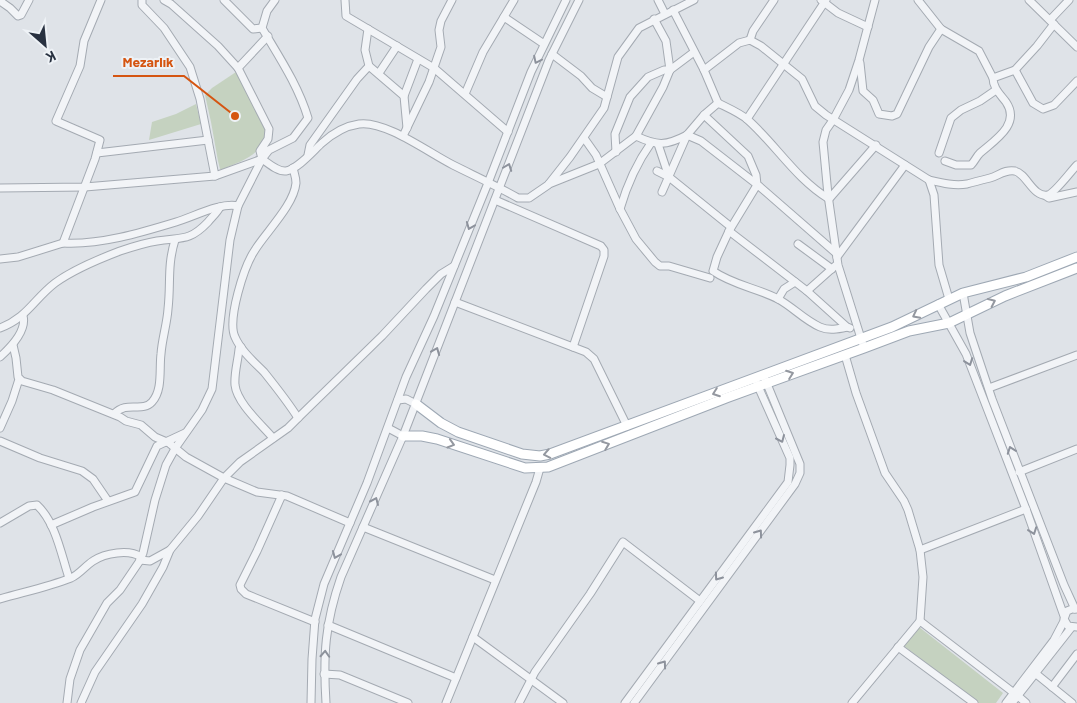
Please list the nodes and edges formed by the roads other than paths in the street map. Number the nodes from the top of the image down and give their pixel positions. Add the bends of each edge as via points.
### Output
1 (29, 0) edge
2 (101, 0) edge
3 (142, 0) edge
4 (164, 0) edge
5 (224, 0) edge
6 (275, 0) edge
7 (346, 0) edge
8 (452, 0) edge
9 (514, 0) edge
10 (566, 0) edge
11 (579, 0) edge
12 (658, 0) edge
13 (694, 0) edge
14 (774, 0) edge
15 (875, 0) edge
16 (918, 0) edge
17 (1029, 0) edge
18 (1069, 0) edge
19 (824, 1) edge
20 (5, 2) edge
21 (673, 10) junction
22 (665, 14) junction
23 (504, 16) junction
24 (654, 19) junction
25 (1052, 22) junction
26 (868, 27) junction
27 (262, 28) junction
28 (368, 29) junction
29 (941, 29) junction
30 (268, 36) junction
31 (750, 40) junction
32 (544, 44) junction
33 (397, 46) junction
34 (1077, 47) edge
35 (694, 52) junction
36 (552, 54) junction
37 (418, 59) junction
38 (859, 60) junction
39 (783, 64) junction
40 (369, 66) junction
41 (238, 68) junction
42 (434, 68) junction
43 (670, 70) junction
44 (704, 70) junction
45 (1015, 70) junction
46 (379, 73) junction
47 (993, 78) junction
48 (1077, 81) edge
49 (996, 90) junction
50 (465, 94) junction
51 (404, 96) junction
52 (607, 97) junction
53 (718, 102) junction
54 (704, 115) junction
55 (747, 119) junction
56 (833, 120) junction
57 (407, 128) junction
58 (508, 132) junction
59 (687, 135) junction
60 (403, 136) junction
61 (636, 136) junction
62 (584, 138) junction
63 (208, 140) junction
64 (654, 143) junction
65 (876, 146) junction
66 (616, 152) junction
67 (97, 153) junction
68 (939, 153) dead end
69 (308, 156) junction
70 (262, 159) junction
71 (946, 161) dead end
72 (599, 164) junction
73 (905, 165) junction
74 (1077, 165) edge
75 (293, 168) junction
76 (657, 171) dead end
77 (215, 176) junction
78 (669, 177) junction
79 (929, 180) junction
80 (488, 183) junction
81 (549, 184) junction
82 (758, 185) junction
83 (85, 187) junction
84 (0, 188) edge
85 (500, 188) junction
86 (662, 192) dead end
87 (1077, 192) edge
88 (1046, 196) junction
89 (828, 199) junction
90 (495, 200) junction
91 (238, 206) junction
92 (220, 207) junction
93 (620, 209) junction
94 (730, 229) junction
95 (175, 240) junction
96 (63, 243) junction
97 (798, 244) dead end
98 (1077, 257) edge
99 (837, 258) junction
100 (0, 259) edge
101 (454, 265) junction
102 (1077, 268) edge
103 (832, 269) junction
104 (710, 278) dead end
105 (795, 282) junction
106 (807, 291) junction
107 (963, 293) junction
108 (778, 299) junction
109 (949, 299) junction
110 (455, 302) junction
111 (938, 304) junction
112 (967, 315) junction
113 (23, 316) junction
114 (948, 323) junction
115 (847, 327) junction
116 (0, 328) edge
117 (859, 334) junction
118 (13, 345) junction
119 (241, 347) junction
120 (573, 347) junction
121 (864, 348) junction
122 (844, 355) junction
123 (1077, 355) edge
124 (0, 357) edge
125 (19, 379) junction
126 (760, 381) junction
127 (989, 388) junction
128 (398, 400) junction
129 (416, 404) junction
130 (114, 414) junction
131 (298, 418) junction
132 (627, 426) junction
133 (0, 428) edge
134 (388, 428) junction
135 (187, 432) junction
136 (404, 436) junction
137 (273, 438) junction
138 (0, 441) edge
139 (166, 442) junction
140 (176, 447) junction
141 (1077, 449) edge
142 (540, 468) junction
143 (1019, 472) junction
144 (224, 478) junction
145 (282, 495) junction
146 (108, 501) junction
147 (1026, 509) junction
148 (0, 523) edge
149 (350, 523) junction
150 (51, 525) junction
151 (363, 528) junction
152 (170, 550) junction
153 (920, 550) junction
154 (141, 558) junction
155 (69, 578) junction
156 (495, 580) junction
157 (0, 599) edge
158 (700, 601) junction
159 (1076, 609) edge
160 (1064, 619) junction
161 (920, 621) junction
162 (315, 622) junction
163 (328, 625) junction
164 (1075, 628) edge
165 (473, 637) junction
166 (898, 647) junction
167 (1077, 654) edge
168 (1035, 673) junction
169 (324, 674) junction
170 (456, 678) junction
171 (530, 680) junction
172 (1052, 687) junction
173 (1016, 694) junction
174 (67, 703) edge
175 (81, 703) edge
176 (311, 703) edge
177 (326, 703) edge
178 (408, 703) edge
179 (446, 703) edge
180 (519, 703) edge
181 (563, 703) edge
182 (625, 703) edge
183 (634, 703) edge
184 (852, 703) edge
185 (974, 703) edge
186 (1006, 703) edge
187 (1012, 703) edge
188 (1026, 703) edge
189 (1072, 703) edge

1 - 20 street via 20,16
2 - 67 street via 84,40 80,66 56,121 100,140
3 - 63 street via 142,5 164,28 190,67
4 - 41 street via 218,46
5 - 27 street via 253,29
6 - 27 street via 267,10
7 - 28 street via 346,16
8 - 42 street via 439,30 441,47
9 - 23 street
10 - 32 street
11 - 36 street
12 - 22 street
13 - 21 street
14 - 31 street
15 - 26 street
16 - 29 street
17 - 25 street
18 - 25 street
19 - 26 street via 838,13
19 - 39 street
21 - 22 street
21 - 35 street
22 - 24 street
23 - 32 street
23 - 50 street via 483,52
24 - 43 street via 666,42
24 - 52 street via 639,28 618,57
25 - 34 street
25 - 45 street via 1037,46
26 - 38 street
27 - 30 street
28 - 33 street
28 - 40 street via 365,50
29 - 38 street via 897,114 892,116 879,114 873,100 863,90
29 - 47 street via 979,51
30 - 41 street
30 - 70 street via 289,72 308,118 293,138 268,150
31 - 39 street
31 - 44 street via 739,43
32 -> 58 street
33 - 37 street
33 - 46 street
35 - 43 street
35 - 44 street
36 - 52 street
85 -> 36 street
37 - 42 street
37 - 51 street
38 - 56 street via 849,90
39 - 55 street
39 - 56 street via 802,79 815,106
40 - 46 street
40 - 69 street via 310,145
41 - 70 street via 269,129 268,139 260,150
42 - 50 street
42 - 57 street
43 - 61 street
43 - 66 street via 648,78 630,96 615,134
44 - 53 street
45 - 47 street
45 - 48 street via 1033,103 1042,108 1054,105
46 - 51 street
47 - 49 street
49 - 68 street via 951,118
49 - 71 street via 1010,109 1007,128 1002,136 979,154 971,165
50 - 58 street
51 - 57 street
52 - 62 street via 604,108
53 - 54 street
53 - 55 street
54 - 59 street
54 - 82 street via 731,144 748,156
55 - 89 street via 799,174
56 - 65 street
56 - 89 street via 823,142
57 - 60 street
58 - 80 street
59 - 64 street via 677,141
59 - 78 street
59 - 82 street via 701,141
60 - 69 street via 373,124 359,124 336,133
60 - 80 street
61 - 64 street
61 - 66 street
62 - 72 street
62 - 81 street
63 - 67 street
63 - 77 street
64 - 78 street
64 - 93 street via 639,160 627,184
65 - 73 street
65 - 89 street
66 - 72 street
67 - 83 street
69 - 75 street
70 - 75 street via 282,171
70 - 77 street
70 - 91 street
72 - 81 street
72 - 93 street
73 - 79 street
73 - 99 street
74 - 88 street via 1053,193
75 - 119 street via 296,184 287,205 251,257 236,301 232,327
76 - 78 street
77 - 83 street
78 - 86 street
78 - 94 street
79 - 88 street via 969,183 1014,171
79 - 109 street via 935,201 939,265
80 - 85 street
80 -> 101 street
81 - 85 street via 529,198 518,198
82 - 94 street
82 - 99 street
83 - 84 street
83 - 96 street
85 - 90 street
87 - 88 street via 1054,198
89 - 99 street
90 - 110 street
90 - 120 street via 603,248 604,256
91 - 92 street
91 - 135 street via 223,286 214,380 208,398
92 - 95 street via 198,232
92 - 96 street via 122,236
93 - 104 street via 636,239 660,266
94 - 105 street
94 - 108 street via 713,271 732,282
95 - 113 street via 130,247 73,272 50,287
95 - 130 street via 169,265 168,309 158,390 149,404 125,406
96 - 100 street
97 - 103 street
98 - 107 main road via 1026,277
99 - 103 street
99 - 117 street
101 - 128 street
101 - 131 street via 441,274
112 -> 102 main road
103 - 106 street
105 - 106 street
105 - 108 street via 784,289
106 - 115 street
107 - 109 main road
107 - 112 street
108 - 115 street via 820,327 832,330
109 - 111 main road
110 - 120 street
129 -> 110 street
111 - 114 street
111 -> 117 main road via 898,324
112 - 114 main road
112 - 127 street
113 - 116 street
113 - 118 street via 24,323
114 - 121 main road via 909,331
114 -> 147 street via 966,354
115 - 117 street
117 - 121 street
117 - 126 main road
118 - 124 street
118 - 125 street
119 - 131 street via 274,384
119 - 137 street via 235,378 237,392 240,400
120 - 132 street via 586,352 594,360
121 - 122 main road
126 -> 122 main road
122 - 153 street via 883,469 908,510
123 - 127 street
125 - 130 street
125 - 133 street
126 -> 132 main road
142 -> 126 main road via 555,465
126 -> 158 street via 790,458 788,482
183 -> 126 street via 800,473 800,464
143 -> 127 street
128 - 129 street via 406,399
128 - 134 street
132 -> 129 main road via 550,454 531,456 458,432
129 - 136 street
130 - 139 street via 141,425
131 - 137 street
134 - 136 street
134 - 149 street
135 - 139 street
135 - 140 street
136 -> 142 main road via 437,439 516,465
151 -> 136 street
137 - 144 street
138 - 146 street via 82,471
139 - 140 street
139 - 146 street via 156,448 135,492
140 - 144 street
140 - 154 street via 162,475
141 - 143 street
142 - 156 street
143 - 159 street
144 - 145 street via 257,492
144 - 152 street
145 - 149 street
145 - 162 street via 240,585 241,589 246,594
146 - 150 street
147 - 153 street
147 -> 160 street
148 - 150 street via 33,504 42,510
149 -> 162 street via 324,584
150 - 155 street
151 - 156 street
151 - 163 street via 341,577
152 - 154 street via 150,561
152 - 175 street via 142,604 96,672
153 - 161 street via 924,577
154 - 155 street via 133,553 100,557
154 - 174 street via 107,603 80,650 70,679
155 - 157 street via 22,595
156 - 165 street
158 - 171 street via 623,542
158 - 182 street
159 - 160 street via 1069,610
160 - 164 street via 1066,625
160 - 173 street via 1054,640
161 - 166 street
161 - 173 street
162 - 176 street
169 -> 163 street
163 - 170 street
164 - 168 street
165 - 170 street
165 - 171 street
166 - 184 street
166 - 185 street
167 - 172 street
168 - 172 street
168 - 173 street
169 - 177 street
169 - 178 street via 340,675
170 - 179 street
171 - 180 street
171 - 181 street
172 - 189 street
173 - 186 street
173 - 187 street
173 - 188 street

